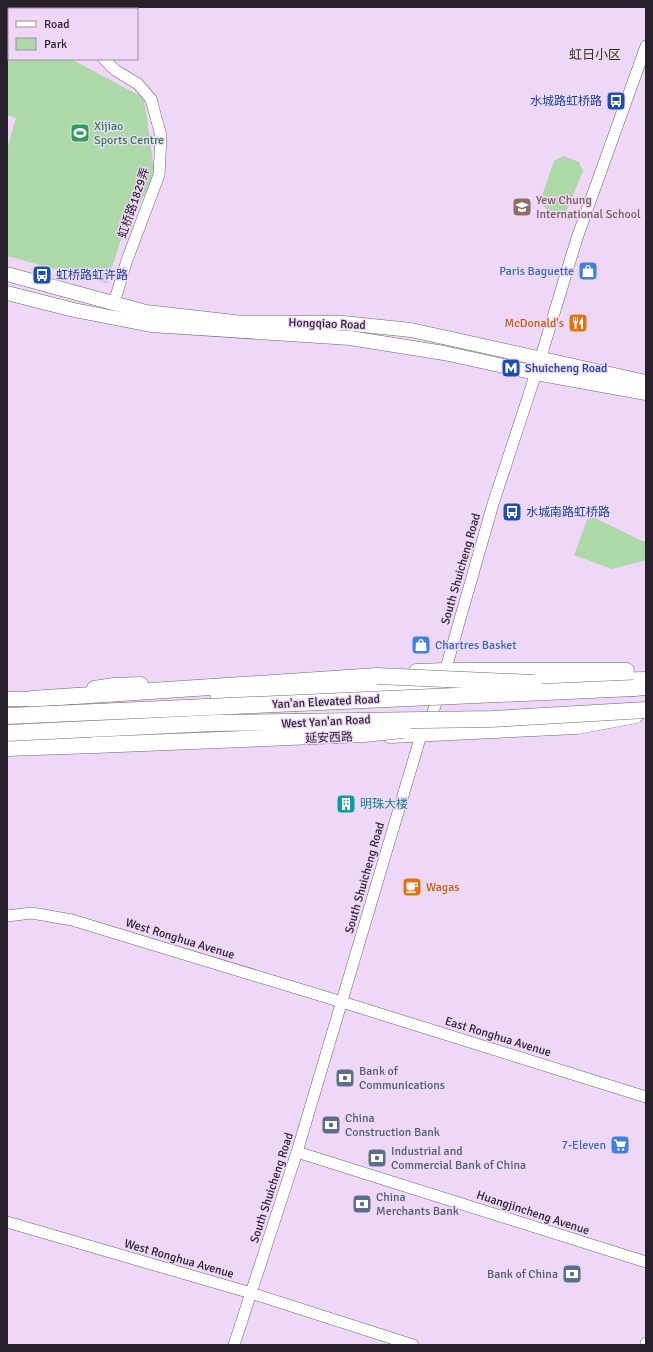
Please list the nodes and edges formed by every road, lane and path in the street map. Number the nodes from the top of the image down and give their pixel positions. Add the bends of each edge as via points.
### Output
1 (646, 46) edge
2 (105, 60) edge
3 (7, 274) edge
4 (7, 293) edge
5 (114, 303) junction
6 (540, 359) junction
7 (536, 373) junction
8 (646, 382) edge
9 (646, 392) edge
10 (446, 670) junction
11 (646, 670) edge
12 (441, 685) junction
13 (642, 685) edge
14 (7, 699) edge
15 (31, 699) junction
16 (646, 710) edge
17 (646, 715) edge
18 (7, 716) edge
19 (431, 718) junction
20 (491, 719) junction
21 (7, 733) edge
22 (421, 735) junction
23 (7, 739) edge
24 (7, 748) edge
25 (7, 755) edge
26 (7, 916) edge
27 (342, 1002) junction
28 (646, 1097) edge
29 (297, 1152) junction
30 (7, 1222) edge
31 (646, 1262) edge
32 (251, 1294) junction
33 (234, 1345) edge
34 (413, 1345) edge

1 - 6 street via 577,238
2 - 5 street, 虹桥路1829弄 via 115,70 138,84 152,99 161,136 159,175
3 - 5 main road, Hongqiao Road
4 - 7 main road, Hongqiao Road via 74,310 151,325 350,338 444,353
5 - 6 main road, Hongqiao Road via 146,312 244,323 344,323 411,330
6 - 7 street
6 - 8 main road, Hongqiao Road
7 - 9 main road, Hongqiao Road
7 - 10 street, South Shuicheng Road via 493,504
10 - 11 main road
10 - 12 street, South Shuicheng Road
10 - 15 main road via 114,685
12 - 13 main road
12 - 15 main road via 114,700
12 - 19 street, South Shuicheng Road
13 - 15 highway, bridge via 377,676
13 - 18 highway, Yan'an Elevated Road, bridge
14 - 15 main road
16 - 19 main road, West Yan'an Road
16 - 20 highway, Yan'an Elevated Road, bridge
17 - 22 main road, 延安西路 via 577,726
19 - 22 street, South Shuicheng Road
19 - 23 main road, West Yan'an Road
20 - 21 highway, Yan'an Elevated Road, bridge via 215,723
20 - 24 highway, bridge via 364,734
22 - 25 main road, 延安西路 via 238,740 80,753
22 - 27 street, South Shuicheng Road
26 - 27 street, West Ronghua Avenue via 32,913 72,920
27 - 28 street, East Ronghua Avenue
27 - 29 street, South Shuicheng Road
29 - 31 street, Huangjincheng Avenue
29 - 32 street, South Shuicheng Road
30 - 32 street, West Ronghua Avenue
32 - 33 street, South Shuicheng Road
32 - 34 street

